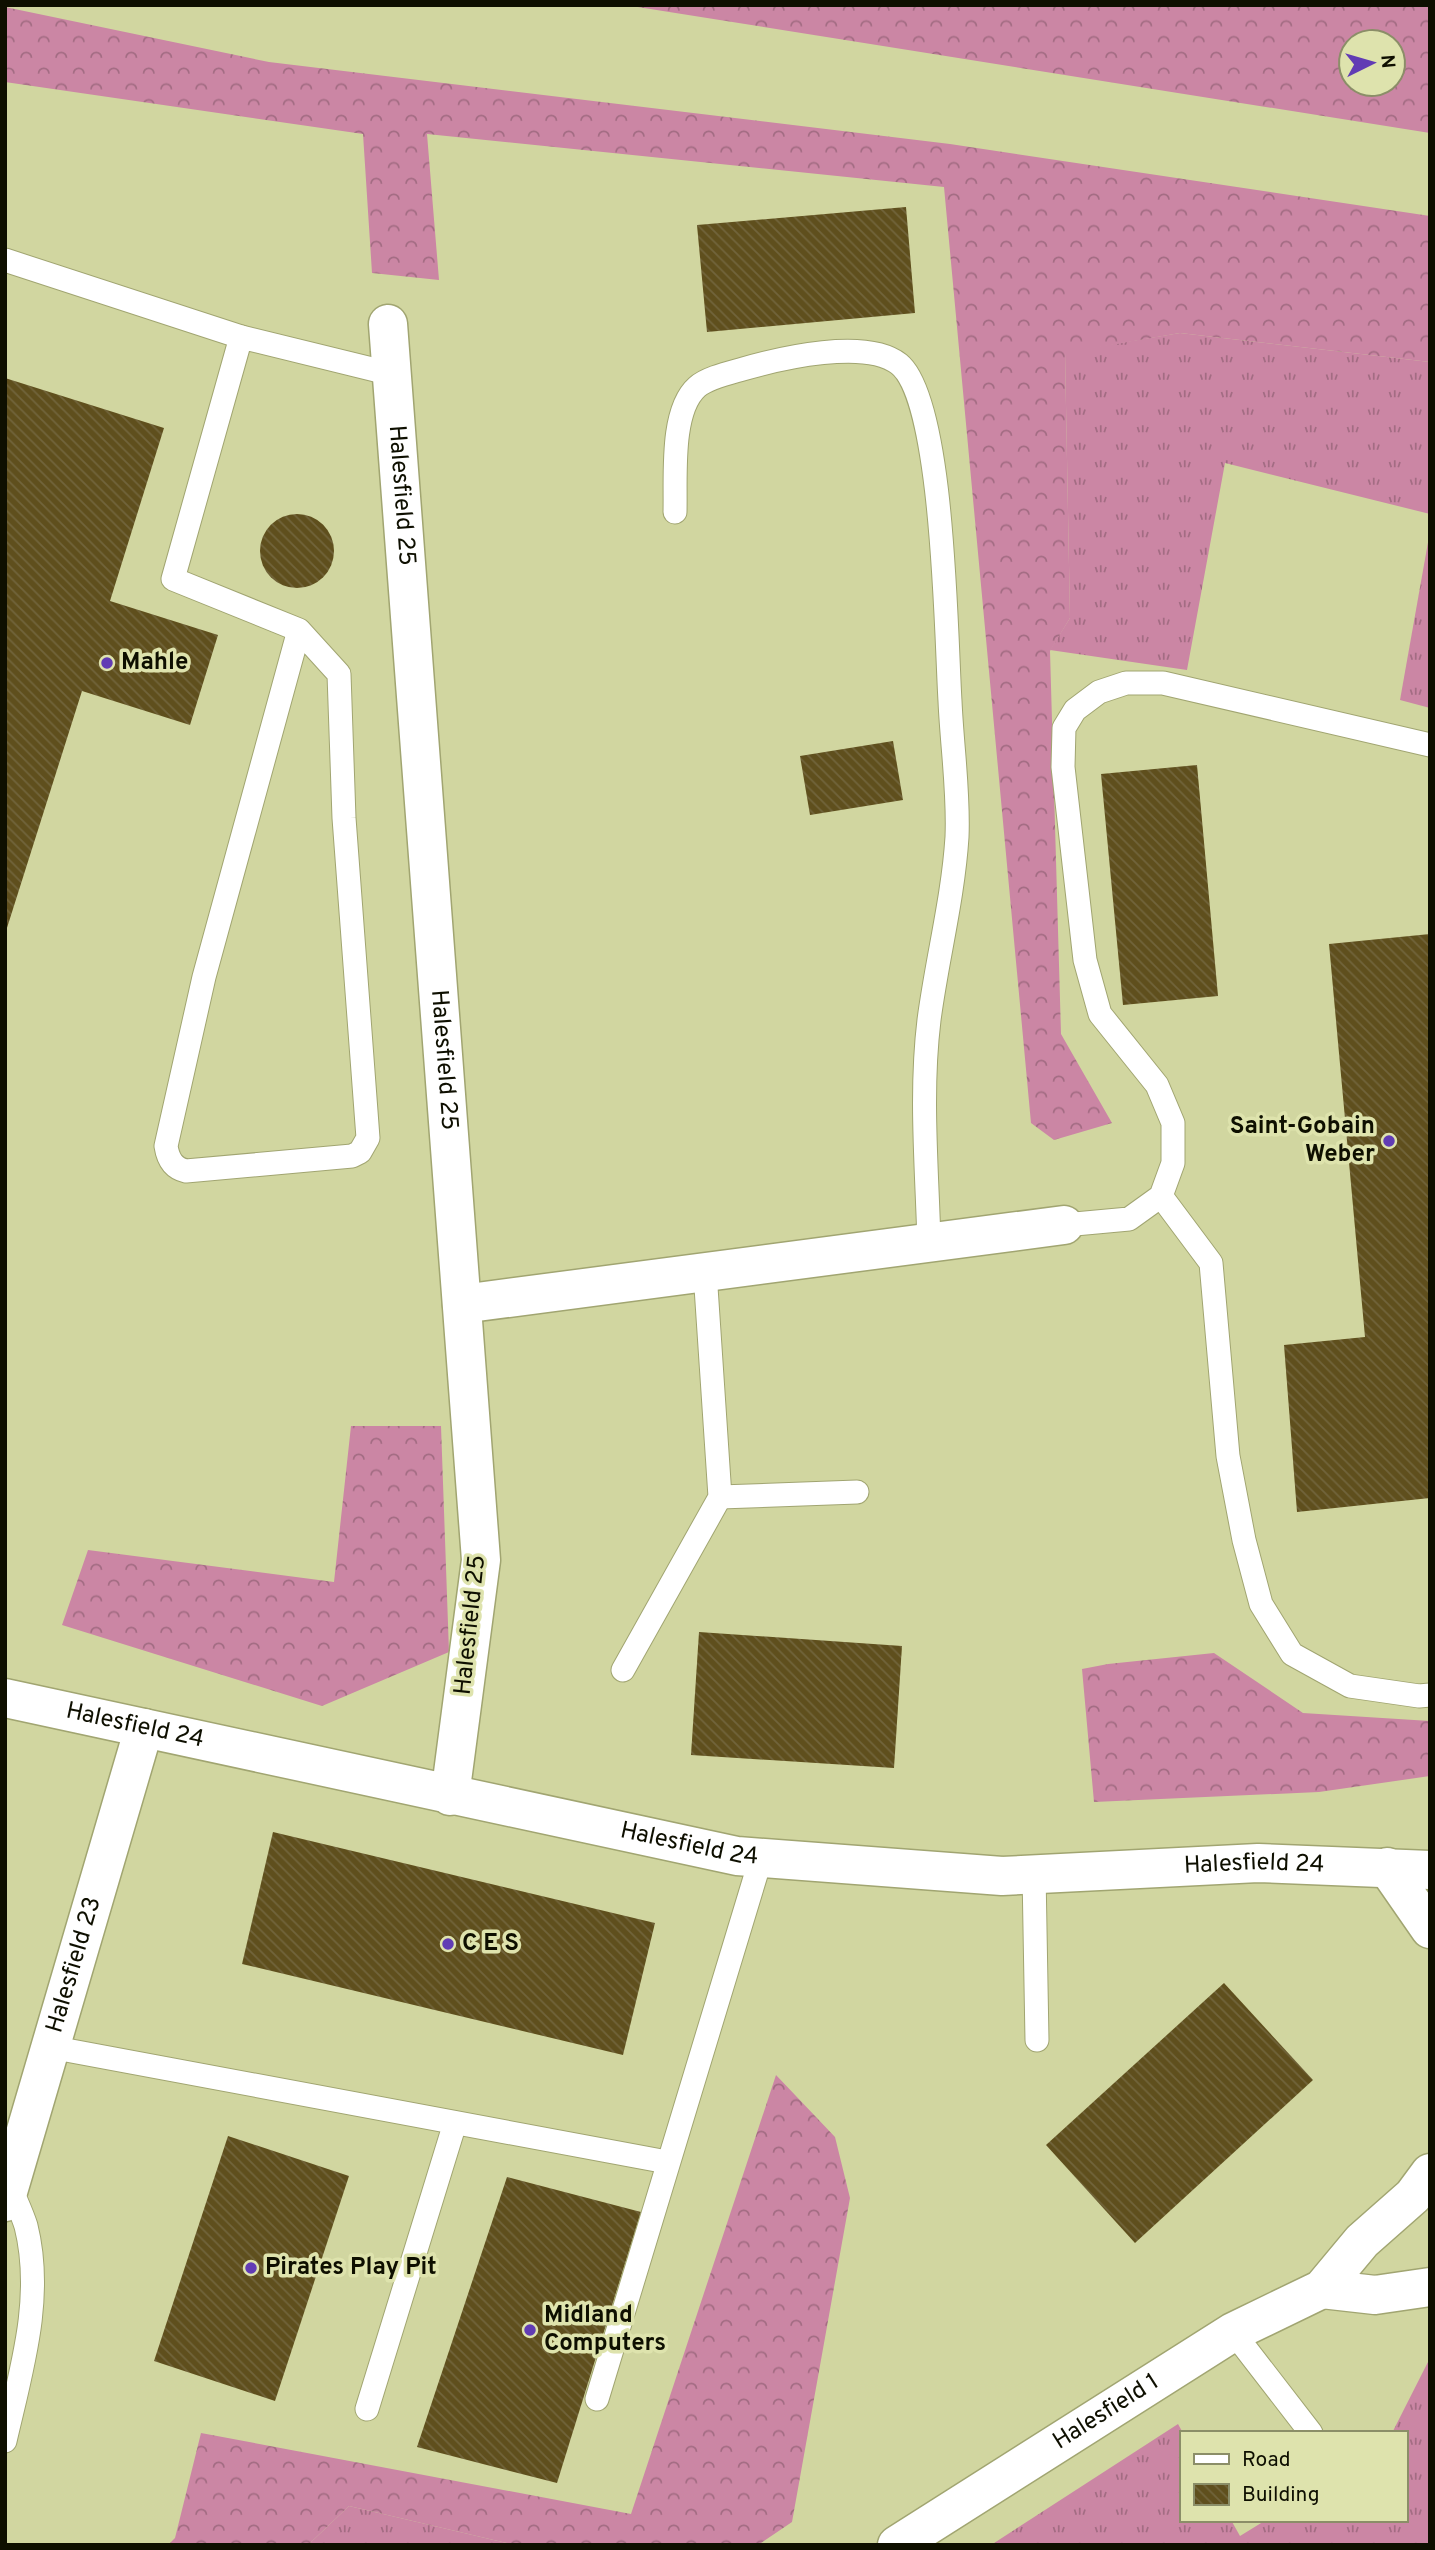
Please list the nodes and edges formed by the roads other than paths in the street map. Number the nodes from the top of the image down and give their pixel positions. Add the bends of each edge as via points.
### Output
1 (5, 260) edge
2 (388, 324) dead end
3 (241, 337) junction
4 (392, 374) junction
5 (675, 512) dead end
6 (299, 630) junction
7 (1430, 746) edge
8 (1161, 1196) junction
9 (1064, 1225) joint
10 (929, 1243) junction
11 (705, 1272) junction
12 (462, 1304) junction
13 (857, 1492) dead end
14 (720, 1497) junction
15 (623, 1670) dead end
16 (1430, 1695) edge
17 (5, 1698) edge
18 (144, 1728) junction
19 (450, 1796) junction
20 (761, 1858) junction
21 (1387, 1867) junction
22 (1430, 1870) edge
23 (1034, 1873) junction
24 (1430, 1928) edge
25 (1037, 2040) dead end
26 (50, 2047) junction
27 (455, 2123) junction
28 (667, 2162) junction
29 (1430, 2173) edge
30 (8, 2194) edge
31 (1430, 2287) edge
32 (1322, 2289) junction
33 (1233, 2332) junction
34 (597, 2399) dead end
35 (367, 2409) dead end
36 (1309, 2431) edge
37 (5, 2441) edge
38 (897, 2545) edge

1 - 3 lane
2 - 4 street, Halesfield 25
3 - 4 lane
3 - 6 lane via 173,579
4 - 12 street, Halesfield 25
5 - 10 lane via 678,425 686,401 698,385 756,365 842,351 882,355 911,376 924,414 943,551 957,784 957,838 929,1022 925,1106
6 - 6 lane via 339,674 344,818 368,1138 352,1156 186,1171 177,1169 166,1146 204,977
7 - 8 lane via 1163,683 1126,683 1099,692 1075,710 1064,727 1063,767 1085,960 1100,1014 1157,1085 1173,1123 1173,1163
8 - 9 lane via 1129,1219
8 - 16 lane via 1211,1263 1228,1456 1261,1604 1292,1654 1350,1686
9 - 10 street
10 - 11 street
11 - 12 street
11 - 14 lane
12 - 19 street, Halesfield 25 via 481,1560
13 - 14 lane
14 - 15 lane
17 - 18 street, Halesfield 24
18 - 19 street, Halesfield 24
18 - 26 street, Halesfield 23
19 - 20 street, Halesfield 24
20 - 23 street, Halesfield 24 via 1002,1877
20 - 28 lane
21 - 22 street, Halesfield 24
21 - 23 street, Halesfield 24 via 1258,1863
21 - 24 street
23 - 25 lane
26 - 27 lane
26 - 30 street, Halesfield 23
27 - 28 lane
27 - 35 lane
28 - 34 lane
29 - 32 street, Halesfield 1
30 - 37 lane via 26,2227 33,2288 28,2337
31 - 32 street via 1375,2295
32 - 33 street, Halesfield 1
33 - 36 lane
33 - 38 street, Halesfield 1

